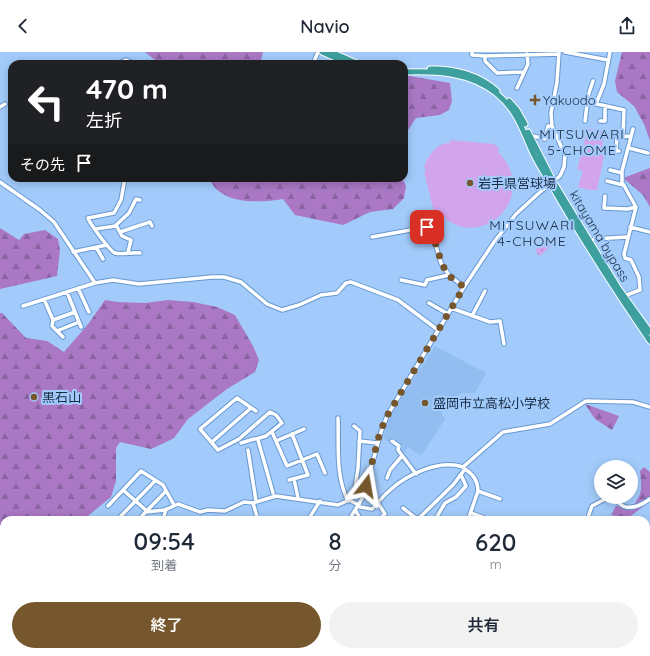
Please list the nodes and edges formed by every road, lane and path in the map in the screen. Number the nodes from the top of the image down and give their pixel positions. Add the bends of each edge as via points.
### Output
1 (322, 52) edge
2 (330, 52) edge
3 (472, 52) edge
4 (565, 52) edge
5 (610, 52) edge
6 (527, 53) edge
7 (559, 53) edge
8 (580, 53) edge
9 (485, 56) junction
10 (340, 60) edge
11 (349, 60) edge
12 (608, 60) junction
13 (408, 69) edge
14 (408, 72) edge
15 (524, 72) junction
16 (593, 81) dead end
17 (517, 88) dead end
18 (588, 102) junction
19 (5, 104) dead end
20 (596, 104) junction
21 (605, 106) junction
22 (0, 107) edge
23 (600, 120) dead end
24 (585, 121) dead end
25 (552, 126) junction
26 (633, 129) dead end
27 (529, 135) junction
28 (623, 136) junction
29 (631, 136) junction
30 (629, 148) junction
31 (619, 151) dead end
32 (648, 153) dead end
33 (610, 170) dead end
34 (622, 173) junction
35 (607, 181) dead end
36 (0, 182) edge
37 (124, 182) edge
38 (552, 182) junction
39 (623, 185) junction
40 (605, 196) dead end
41 (140, 200) dead end
42 (635, 207) junction
43 (116, 226) junction
44 (152, 226) dead end
45 (630, 227) junction
46 (95, 229) junction
47 (120, 232) junction
48 (650, 232) edge
49 (372, 237) dead end
50 (627, 237) junction
51 (590, 241) junction
52 (107, 245) junction
53 (96, 248) junction
54 (73, 252) junction
55 (128, 252) junction
56 (140, 254) dead end
57 (103, 259) dead end
58 (448, 275) junction
59 (401, 280) dead end
60 (95, 283) junction
61 (464, 287) junction
62 (78, 288) junction
63 (485, 291) dead end
64 (67, 292) junction
65 (624, 296) junction
66 (44, 300) junction
67 (429, 303) dead end
68 (23, 306) dead end
69 (451, 308) junction
70 (75, 312) junction
71 (89, 312) dead end
72 (448, 314) junction
73 (472, 316) junction
74 (53, 320) junction
75 (79, 322) junction
76 (81, 327) dead end
77 (438, 330) junction
78 (57, 331) junction
79 (650, 332) edge
80 (63, 337) dead end
81 (650, 341) edge
82 (504, 344) dead end
83 (650, 407) edge
84 (251, 408) junction
85 (256, 411) dead end
86 (338, 418) dead end
87 (354, 426) dead end
88 (304, 429) dead end
89 (272, 432) junction
90 (292, 434) junction
91 (256, 439) junction
92 (276, 441) junction
93 (359, 441) junction
94 (392, 441) dead end
95 (212, 442) junction
96 (241, 443) dead end
97 (377, 443) junction
98 (248, 450) dead end
99 (402, 456) junction
100 (302, 460) junction
101 (325, 473) dead end
102 (416, 474) junction
103 (461, 475) junction
104 (387, 478) dead end
105 (294, 479) junction
106 (289, 480) dead end
107 (155, 481) junction
108 (123, 490) junction
109 (166, 491) junction
110 (478, 491) junction
111 (273, 493) dead end
112 (354, 495) dead end
113 (298, 498) junction
114 (500, 499) dead end
115 (650, 499) edge
116 (136, 501) junction
117 (320, 501) junction
118 (348, 501) junction
119 (255, 502) junction
120 (378, 503) junction
121 (174, 505) junction
122 (108, 506) dead end
123 (359, 506) junction
124 (403, 508) dead end
125 (166, 509) junction
126 (356, 510) junction
127 (147, 512) junction
128 (471, 513) junction
129 (422, 514) edge
130 (122, 516) edge
131 (142, 516) edge
132 (164, 516) edge
133 (257, 516) edge
134 (311, 516) edge
135 (352, 516) edge
136 (359, 516) edge
137 (383, 516) edge
138 (412, 516) edge
139 (437, 516) edge
140 (470, 516) edge
141 (479, 516) edge
142 (588, 516) edge

1 - 10 highway
2 - 11 highway
3 - 9 street via 472,55
4 - 8 street
5 - 12 street
6 - 7 street
6 - 9 street
6 - 15 street via 528,64
7 - 25 street via 552,104
8 - 12 street
9 - 15 street via 485,61 498,73
12 - 20 street via 604,84
13 - 27 highway, kitayama bypass via 450,70 480,79 511,103 522,118
14 - 38 highway, kitayama bypass via 456,74 470,78 496,93 521,124 532,152
15 - 17 street
16 - 18 street
18 - 20 street
18 - 24 street
19 - 22 street
20 - 21 street
21 - 23 street via 605,120
21 - 28 street via 624,110
25 - 27 street via 548,126 545,139
25 - 38 street via 565,155 560,176
26 - 29 street
27 - 38 highway, kitayama bypass
28 - 29 street
28 - 31 street via 617,136 616,150
29 - 30 street
30 - 32 street
30 - 34 street
33 - 34 street
34 - 39 street
35 - 39 street
36 - 54 street via 54,222
37 - 46 street via 121,200 114,213 89,216
38 - 51 highway, kitayama bypass
38 - 61 street via 508,223
38 - 81 highway, kitayama bypass via 611,282
39 - 42 street
40 - 42 street via 604,208
41 - 43 street via 136,199 129,213 116,223
42 - 45 street
43 - 46 street
43 - 47 street
44 - 47 street via 150,222
45 - 48 street
45 - 50 street
46 - 52 street
47 - 55 street via 122,236 131,240
49 - 58 street via 427,227 431,229
50 - 51 street
50 - 65 street via 624,254 625,258 632,260 640,290
51 - 65 highway, kitayama bypass
52 - 53 street
52 - 55 street via 115,253
53 - 54 street
53 - 57 street
54 - 60 street
55 - 56 street
58 - 59 street via 428,280 425,285
58 - 61 street
60 - 62 street
60 - 77 street via 113,280 138,284 224,277 241,282 267,304 282,310 321,295 337,293 351,282 398,300
61 - 69 street
62 - 64 street
62 - 71 street
63 - 73 street
64 - 66 street
64 - 70 street
65 - 79 highway, kitayama bypass
66 - 68 street
66 - 74 street
67 - 72 street
69 - 72 street
69 - 73 street
70 - 74 street
70 - 75 street
72 - 77 street
73 - 82 street via 490,322 500,321
74 - 78 street via 52,326
75 - 76 street
75 - 78 street
77 - 97 street via 394,403
78 - 80 street
83 - 102 street via 633,402 586,401 550,424 503,432 463,467 442,466
84 - 85 street
84 - 95 street
84 - 95 street via 237,398 200,429
86 - 118 street via 338,455 343,490
87 - 93 street via 360,430
88 - 90 street
89 - 91 street
89 - 92 street
89 - 95 street via 282,423 270,412 239,439 218,450
90 - 92 street
90 - 100 street
91 - 96 street
91 - 111 street
92 - 100 street via 287,466
93 - 97 street
93 - 112 street
94 - 99 street via 399,446 398,450
97 - 123 street
98 - 119 street
99 - 102 street
99 - 104 street via 390,470
100 - 101 street via 317,454
100 - 105 street via 308,475
102 - 120 street via 390,490
103 - 110 street via 465,469 469,471
103 - 129 street
103 - 139 street via 466,486 456,497 445,503
105 - 106 street
105 - 113 street
107 - 108 street via 141,471
107 - 109 street via 163,485
107 - 116 street
108 - 116 street
108 - 122 street
109 - 121 street
109 - 127 street
110 - 114 street
110 - 128 street
113 - 117 street
113 - 119 street via 276,496
115 - 142 street via 630,507 609,498 592,506
116 - 127 street
116 - 130 street
117 - 118 street via 338,505
117 - 134 street
118 - 123 street
119 - 121 street via 244,502 225,511 200,512 182,505
119 - 133 street
120 - 123 street via 372,509
120 - 137 street via 385,514
121 - 125 street
123 - 126 street
124 - 138 street
125 - 127 street
125 - 132 street
126 - 135 street
126 - 136 street
127 - 131 street
128 - 140 street
128 - 141 street

